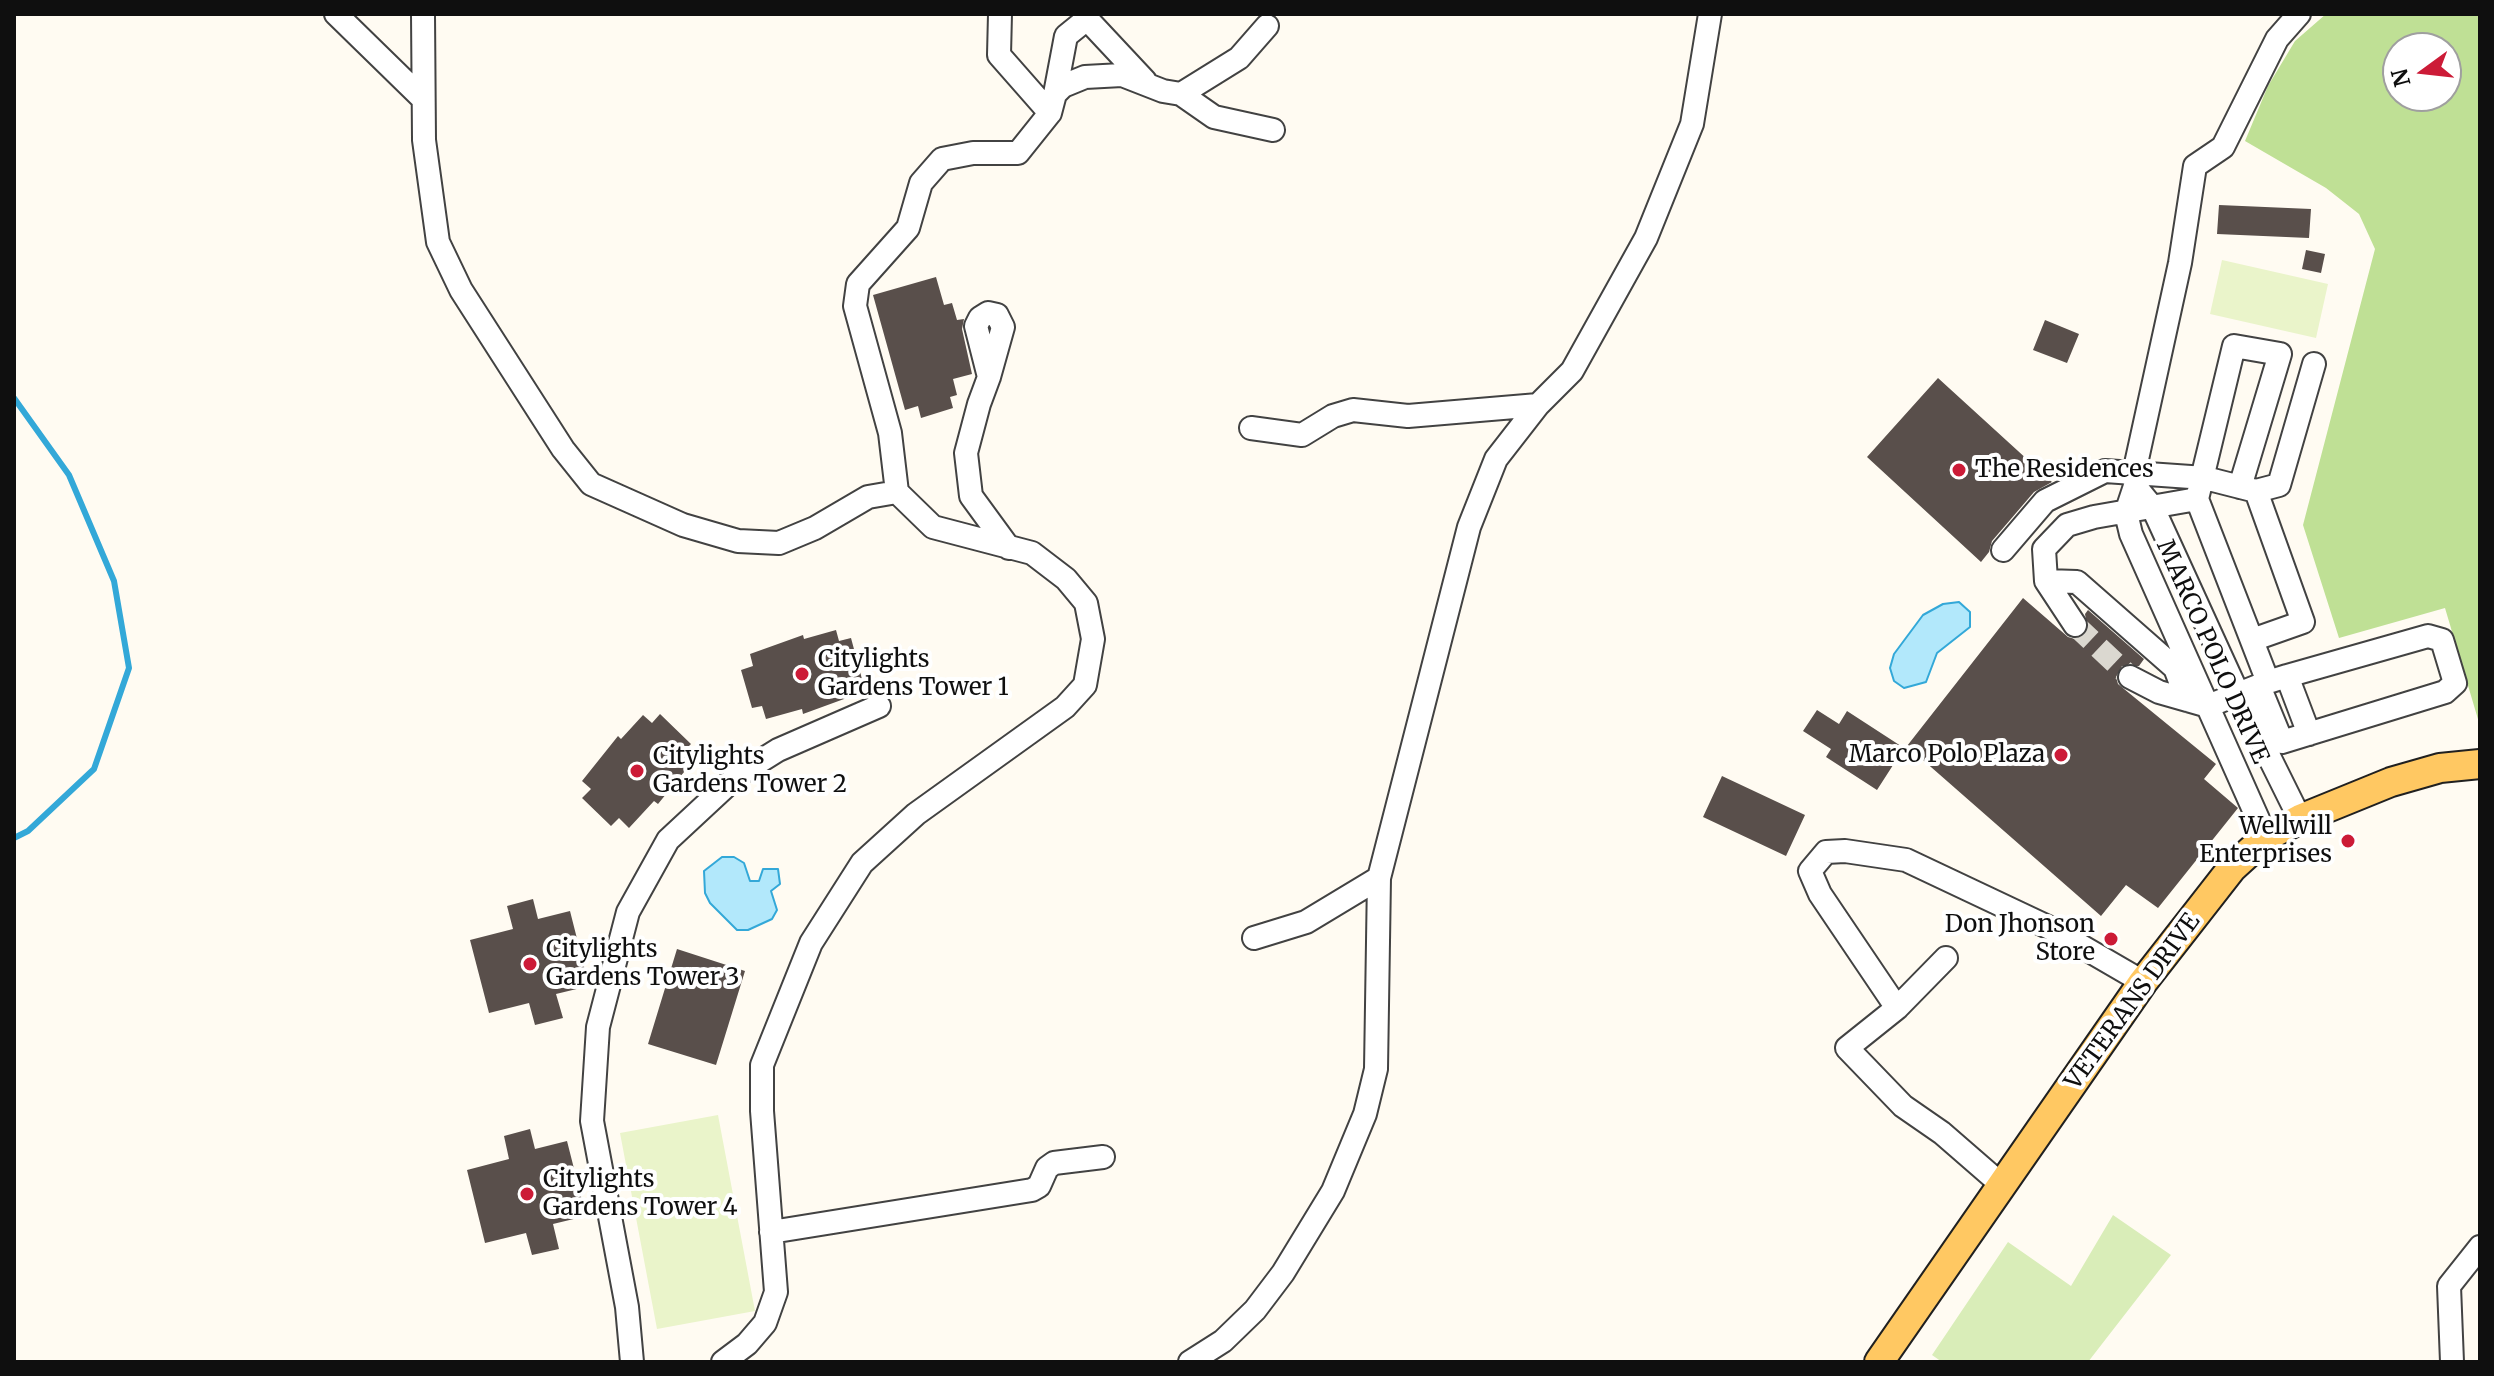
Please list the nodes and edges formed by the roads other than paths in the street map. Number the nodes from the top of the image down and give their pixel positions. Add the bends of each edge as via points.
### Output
1 (336, 14) edge
2 (423, 14) edge
3 (1000, 14) edge
4 (1710, 14) edge
5 (2299, 14) edge
6 (1267, 26) dead end
7 (1148, 85) junction
8 (1181, 94) junction
9 (421, 97) junction
10 (1052, 104) junction
11 (1273, 130) dead end
12 (991, 336) dead end
13 (2314, 364) dead end
14 (1538, 405) junction
15 (1251, 428) dead end
16 (2135, 480) junction
17 (2201, 489) junction
18 (2248, 489) junction
19 (897, 492) junction
20 (2153, 508) junction
21 (2126, 513) junction
22 (1009, 548) junction
23 (2003, 550) dead end
24 (2046, 581) junction
25 (2075, 625) tunnel mouth
26 (2252, 640) junction
27 (2130, 677) tunnel mouth
28 (2271, 681) junction
29 (2238, 694) junction
30 (2198, 703) junction
31 (879, 706) dead end
32 (2480, 764) edge
33 (2300, 819) junction
34 (2266, 837) junction
35 (1379, 878) junction
36 (1254, 938) dead end
37 (1946, 958) dead end
38 (2143, 982) junction
39 (1897, 1008) junction
40 (1103, 1157) dead end
41 (2003, 1186) junction
42 (771, 1232) junction
43 (2480, 1247) edge
44 (632, 1362) edge
45 (723, 1362) edge
46 (1190, 1362) edge
47 (1879, 1362) edge
48 (2452, 1362) edge

1 - 9 street
2 - 9 street
3 - 10 street via 999,55
4 - 14 street via 1692,124 1646,238 1572,371
5 - 16 street via 2277,39 2223,147 2195,166
6 - 8 street via 1239,58
7 - 8 street
7 - 10 street via 1102,73 1063,86
7 - 10 street via 1087,19 1066,36
8 - 11 street via 1214,117
9 - 19 street via 438,242 461,290 591,484 683,525 738,541 779,543 868,497
10 - 19 street via 1018,153 942,159 921,183 908,228 858,284 855,306 890,433
12 - 22 street via 989,377 966,453 971,496
13 - 18 street via 2279,485
14 - 15 street via 1408,416 1353,410 1302,435
14 - 35 street via 1496,459 1469,527
16 - 17 street
16 - 20 street, MARCO POLO DRIVE
16 - 21 street
16 - 23 street via 2105,471 2045,501
17 - 18 street
17 - 18 street via 2234,346 2280,354
17 - 20 street
17 - 26 street
18 - 26 street via 2303,622
19 - 22 street via 933,527
20 - 21 street
20 - 29 street, MARCO POLO DRIVE
21 - 24 street via 2067,525 2044,549
21 - 30 street, MARCO POLO DRIVE
22 - 42 street via 1032,553 1066,579 1086,603 1093,639 1085,685 1065,707 916,814 862,863 811,943 762,1065
24 - 25 street
24 - 30 street via 2077,582 2175,668
26 - 28 street
27 - 30 street
28 - 28 street via 2428,636 2442,640 2455,683 2445,692 2309,734
28 - 29 street
29 - 30 street
29 - 33 street, MARCO POLO DRIVE
30 - 34 street, MARCO POLO DRIVE
31 - 44 street via 778,750 738,775 668,840 628,912 598,1027 592,1121 627,1307
32 - 33 main road, VETERANS DRIVE via 2440,768 2391,782
33 - 34 main road, VETERANS DRIVE
34 - 38 main road, VETERANS DRIVE via 2232,868
35 - 36 street via 1306,922
35 - 46 street via 1376,1069 1365,1114 1333,1191 1283,1273 1223,1341
37 - 39 street
38 - 39 street via 2037,922 1906,860 1826,852 1810,871 1820,894
38 - 41 main road, VETERANS DRIVE
39 - 41 street via 1847,1048 1903,1106
40 - 42 street via 1054,1163 1032,1190
41 - 47 main road, VETERANS DRIVE
42 - 45 street via 776,1292 765,1323
43 - 48 street via 2449,1286

